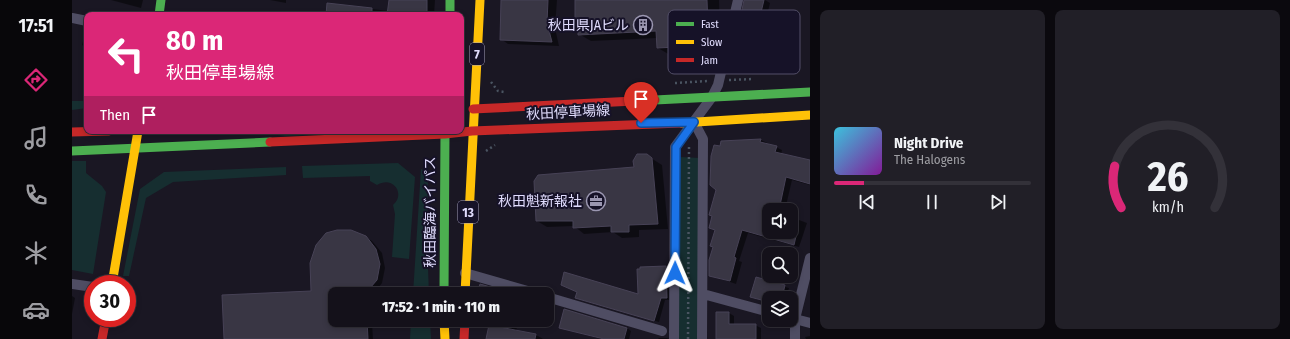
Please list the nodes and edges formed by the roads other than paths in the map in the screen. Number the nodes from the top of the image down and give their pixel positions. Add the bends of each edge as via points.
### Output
1 (162, 0) edge
2 (450, 0) edge
3 (480, 0) edge
4 (738, 0) edge
5 (736, 10) edge
6 (160, 12) edge
7 (450, 12) edge
8 (72, 18) edge
9 (84, 20) edge
10 (721, 74) edge
11 (810, 92) edge
12 (712, 97) junction
13 (473, 109) junction
14 (464, 110) edge
15 (810, 115) edge
16 (694, 122) junction
17 (472, 131) junction
18 (72, 132) edge
19 (84, 132) edge
20 (464, 132) edge
21 (137, 134) edge
22 (426, 134) edge
23 (445, 134) edge
24 (134, 149) junction
25 (72, 151) edge
26 (810, 258) edge
27 (465, 272) junction
28 (113, 275) edge
29 (72, 284) edge
30 (84, 286) edge
31 (444, 287) edge
32 (465, 287) edge
33 (515, 287) edge
34 (702, 294) junction
35 (554, 299) edge
36 (798, 300) edge
37 (762, 310) edge
38 (798, 319) edge
39 (810, 323) edge
40 (104, 327) edge
41 (444, 327) edge
42 (465, 327) edge
43 (794, 327) edge
44 (662, 331) dead end
45 (102, 339) edge
46 (445, 339) edge
47 (464, 339) edge
48 (674, 339) edge
49 (702, 339) edge
50 (795, 339) edge

1 - 6 main road
2 - 7 main road
3 - 13 main road, 7
4 - 5 street
8 - 9 street
10 - 12 street
11 - 12 main road, 秋田停車場線
12 - 13 main road, 秋田停車場線
12 - 16 street
13 - 14 main road, 秋田停車場線
13 - 17 main road, 13
15 - 16 main road, 秋田停車場線
16 - 17 main road, 秋田停車場線
16 - 34 street via 703,139
16 - 48 street via 676,147
17 - 20 main road, 秋田停車場線
17 - 27 main road, 13
18 - 19 main road
21 - 24 main road
22 - 24 main road, 秋田停車場線
23 - 31 main road, 秋田臨海バイパス / 13
24 - 25 main road, 秋田停車場線
24 - 28 main road
26 - 36 street
27 - 32 main road, 13
27 - 33 street
29 - 30 street
34 - 37 street
34 - 49 street
35 - 44 street
38 - 39 street
40 - 45 main road
41 - 46 main road
42 - 47 main road
43 - 50 street

